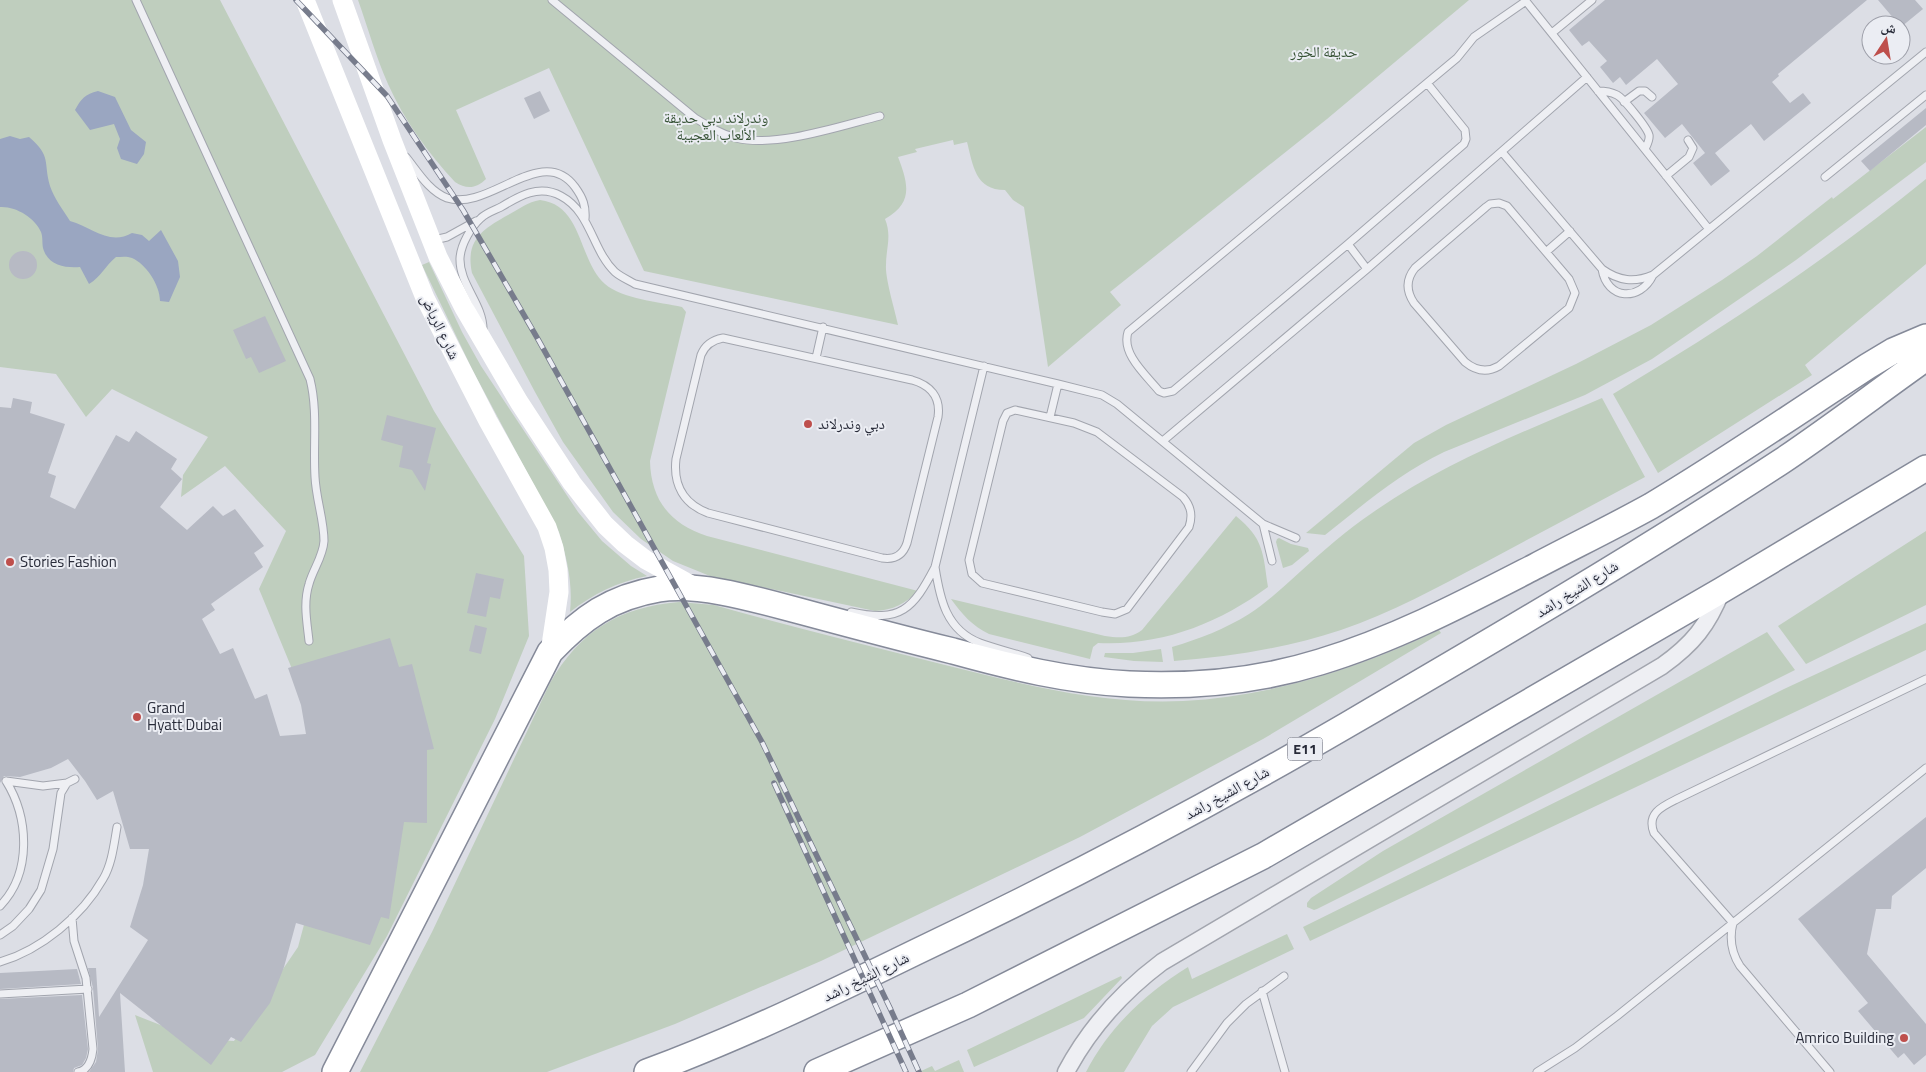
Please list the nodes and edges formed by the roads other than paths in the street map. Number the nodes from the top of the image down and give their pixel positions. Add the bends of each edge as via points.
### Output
1 (136, 0) edge
2 (305, 0) edge
3 (342, 0) edge
4 (552, 0) edge
5 (1525, 0) edge
6 (1592, 0) edge
7 (1552, 34) junction
8 (1926, 52) edge
9 (1587, 77) junction
10 (1427, 83) junction
11 (1598, 91) junction
12 (1926, 95) edge
13 (1652, 97) dead end
14 (1624, 102) junction
15 (880, 116) dead end
16 (392, 140) junction
17 (1688, 140) dead end
18 (1645, 150) junction
19 (1502, 152) junction
20 (374, 170) junction
21 (1666, 176) junction
22 (1825, 177) dead end
23 (481, 218) junction
24 (585, 219) junction
25 (1708, 228) junction
26 (1570, 231) junction
27 (431, 240) junction
28 (1348, 244) junction
29 (1546, 252) junction
30 (1367, 269) junction
31 (1602, 269) junction
32 (1653, 275) junction
33 (823, 327) junction
34 (1926, 337) edge
35 (482, 340) junction
36 (816, 358) junction
37 (1926, 358) edge
38 (984, 366) junction
39 (1058, 384) junction
40 (1050, 417) junction
41 (1164, 440) junction
42 (1926, 468) edge
43 (1263, 524) junction
44 (1296, 538) dead end
45 (1272, 560) dead end
46 (935, 567) junction
47 (696, 588) junction
48 (1722, 590) junction
49 (813, 605) dead end
50 (783, 607) junction
51 (842, 610) dead end
52 (310, 641) dead end
53 (550, 652) junction
54 (1060, 677) junction
55 (1926, 679) edge
56 (1926, 768) edge
57 (75, 779) dead end
58 (67, 783) junction
59 (117, 827) dead end
60 (0, 892) edge
61 (10, 893) junction
62 (0, 906) edge
63 (72, 918) junction
64 (1733, 923) junction
65 (0, 935) edge
66 (0, 962) edge
67 (1284, 976) dead end
68 (88, 989) junction
69 (1262, 991) junction
70 (0, 994) edge
71 (351, 1040) junction
72 (78, 1072) edge
73 (316, 1072) edge
74 (335, 1072) edge
75 (647, 1072) edge
76 (817, 1072) edge
77 (1066, 1072) edge
78 (1191, 1072) edge
79 (1285, 1072) edge
80 (1537, 1072) edge
81 (1830, 1072) edge

1 - 52 lane via 310,379 316,424 315,478 324,542 306,596
2 - 20 main road, شارع الرياض
3 - 16 main road, شارع الرياض
4 - 15 lane via 695,118 715,130 761,141 784,139
5 - 7 lane
5 - 10 lane via 1474,37 1457,58
6 - 7 lane
7 - 9 lane
8 - 25 lane
9 - 11 lane
9 - 19 lane
10 - 28 lane via 1465,130 1464,144
10 - 28 lane via 1134,326 1126,339 1130,353 1159,390 1170,393
11 - 14 lane via 1616,95
11 - 18 lane
12 - 22 lane
13 - 14 lane via 1645,91 1639,91
14 - 18 lane via 1648,133 1649,142
16 - 24 lane via 435,192 447,198 474,198 528,175 552,172 563,176 579,192 586,208
16 - 27 main road, شارع الرياض
17 - 21 lane via 1693,148 1691,154
18 - 21 lane
19 - 26 lane
19 - 30 lane
20 - 27 main road via 384,180 409,227 418,236
20 - 53 main road, شارع الرياض via 437,325 547,527 554,548 559,592
21 - 25 lane
23 - 24 lane via 522,195 548,191 561,196
23 - 27 lane via 447,237
23 - 35 lane via 468,235 460,256 464,279 482,318
24 - 33 lane via 608,263 615,272 635,284
25 - 32 lane
26 - 29 lane
26 - 31 lane
27 - 35 main road, شارع الرياض
28 - 30 lane
29 - 29 lane via 1507,206 1494,203 1415,268 1409,279 1408,292 1465,362 1475,369 1494,369 1572,304 1575,293 1572,283
30 - 41 lane
31 - 32 lane via 1626,280
31 - 32 lane via 1603,277 1614,290 1629,294 1644,288
33 - 36 lane
33 - 38 lane
34 - 54 highway via 1868,366 1650,506 1411,628 1310,665 1226,681 1143,684
35 - 47 main road, شارع الرياض via 519,402 605,526 646,560
36 - 36 lane via 729,339 717,339 707,345 701,355 676,459 678,485 686,500 708,513 882,558 898,556 906,548 938,417 938,402 931,390 919,382
37 - 75 highway, شارع الشيخ راشد / E11 via 1783,460 1554,604 1250,780 1016,904 815,1001
38 - 39 lane
38 - 46 lane
39 - 40 lane
39 - 41 lane via 1110,399
40 - 40 lane via 1015,410 1004,417 969,560 972,574 982,583 1109,614 1122,612 1132,605 1186,533 1191,521 1190,508 1183,497 1107,438 1086,426
41 - 43 lane
42 - 48 highway
43 - 44 lane
43 - 45 lane
46 - 51 lane via 918,598 900,611 876,617
46 - 54 lane via 944,608 960,631 979,643 1035,662
47 - 50 highway
47 - 53 highway via 661,589 621,600 572,628
48 - 76 highway via 1263,856 968,1005
48 - 77 street via 1713,613 1699,634 1662,666 1162,962 1114,1003 1093,1028
49 - 50 lane
50 - 54 highway
53 - 71 highway
55 - 64 lane via 1655,812 1651,822 1654,833
56 - 64 lane
57 - 58 lane
58 - 61 lane via 43,786 6,781 21,814 24,835 23,856
58 - 65 lane via 61,793 53,848 41,890 29,909
59 - 63 lane via 104,878
60 - 61 lane
61 - 62 lane
63 - 66 lane via 49,937
63 - 68 lane via 74,941
64 - 80 lane via 1575,1048
64 - 81 lane via 1731,946 1740,966
67 - 69 lane
68 - 70 lane
68 - 72 lane via 92,1058 88,1066
69 - 78 lane via 1228,1024
69 - 79 lane
71 - 73 highway
71 - 74 highway

